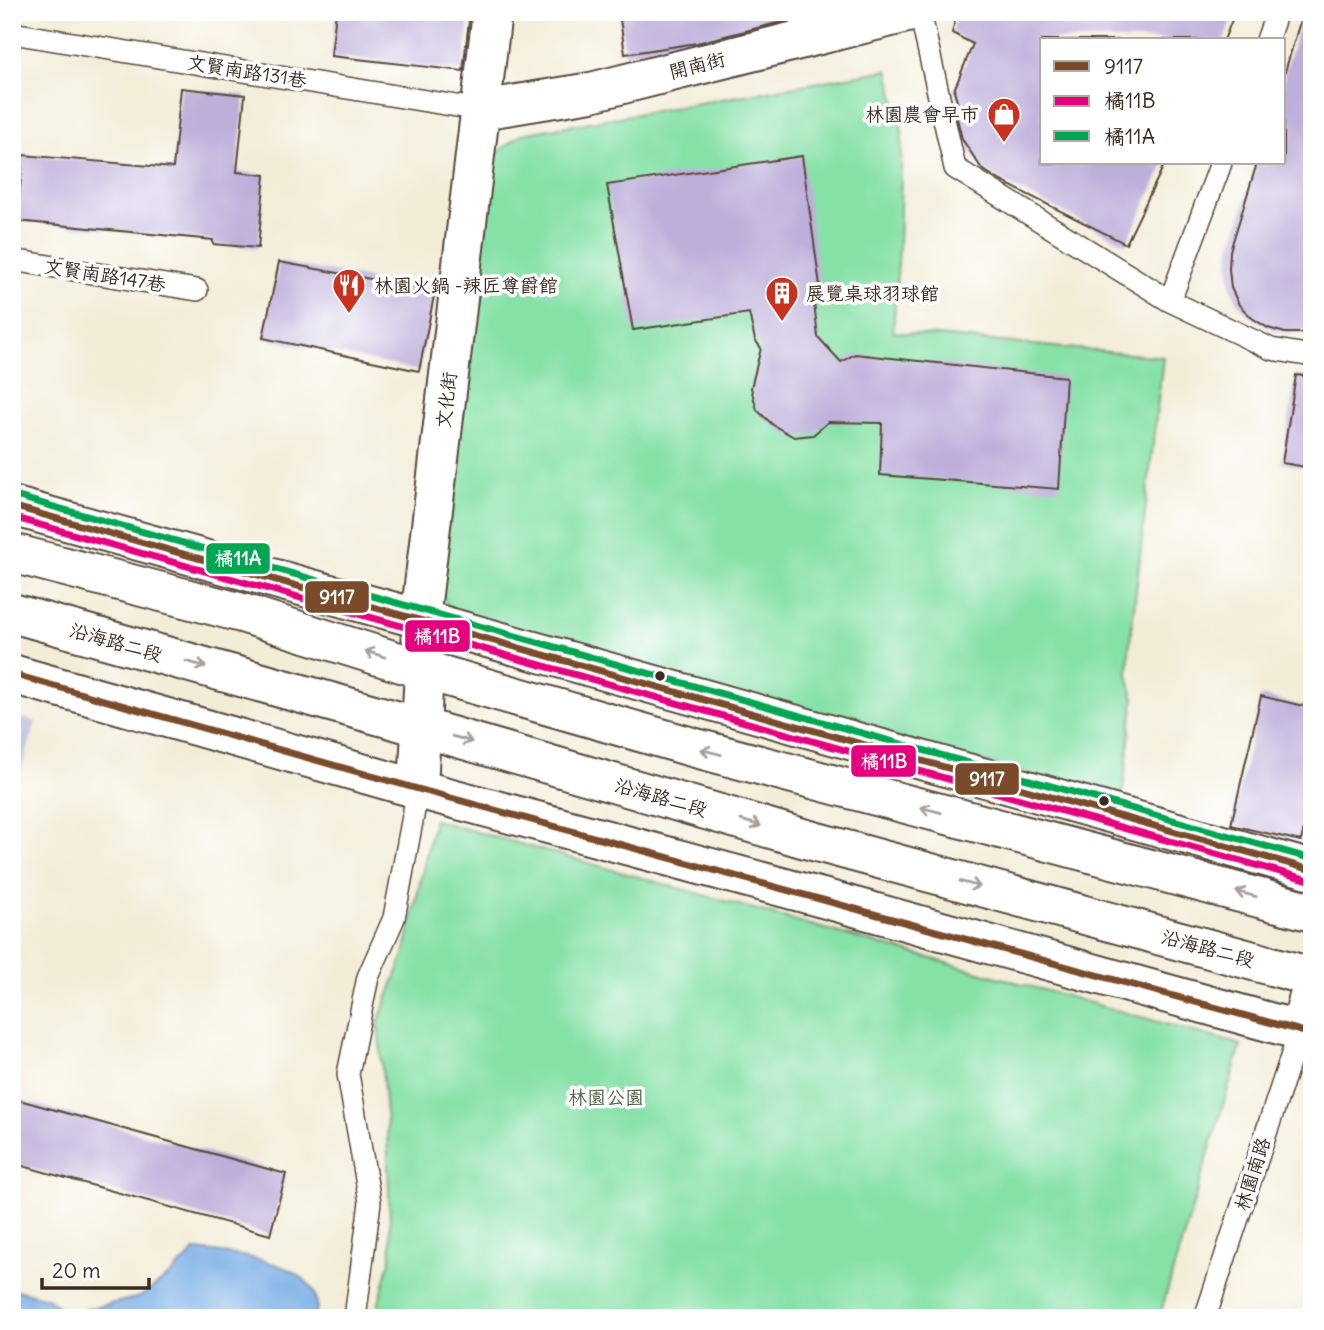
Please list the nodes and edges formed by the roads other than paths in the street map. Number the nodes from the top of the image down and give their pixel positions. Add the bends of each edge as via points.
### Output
1 (492, 12) edge
2 (911, 12) edge
3 (920, 12) edge
4 (1277, 12) edge
5 (12, 33) edge
6 (1267, 38) edge
7 (481, 110) junction
8 (1221, 164) edge
9 (12, 260) edge
10 (197, 290) dead end
11 (1170, 301) junction
12 (1312, 356) edge
13 (12, 506) edge
14 (12, 553) edge
15 (12, 613) edge
16 (420, 619) junction
17 (424, 670) junction
18 (12, 674) edge
19 (420, 727) junction
20 (418, 789) junction
21 (1312, 870) edge
22 (1312, 912) edge
23 (1312, 977) edge
24 (1312, 985) edge
25 (1306, 1032) edge
26 (355, 1318) edge
27 (1205, 1318) edge

1 - 7 street, 文化街
2 - 7 street, 開南街 via 591,92
3 - 11 lane via 955,169
4 - 6 lane
5 - 7 lane, 文賢南路131巷
7 - 16 street, 文化街
8 - 11 lane
9 - 10 lane, 文賢南路147巷
11 - 12 lane via 1271,349
13 - 16 street
17 -> 14 street via 242,613
15 -> 19 street, 沿海路二段
16 - 17 street, 文化街
16 - 21 street
17 - 19 street, 文化街
22 -> 17 street via 692,747
18 - 20 street
19 - 20 street, 文化街
19 -> 23 street, 沿海路二段 via 806,839
20 - 25 street
20 - 26 lane via 394,918 368,977 348,1074 370,1202
24 - 25 street
25 - 27 lane, 林園南路

